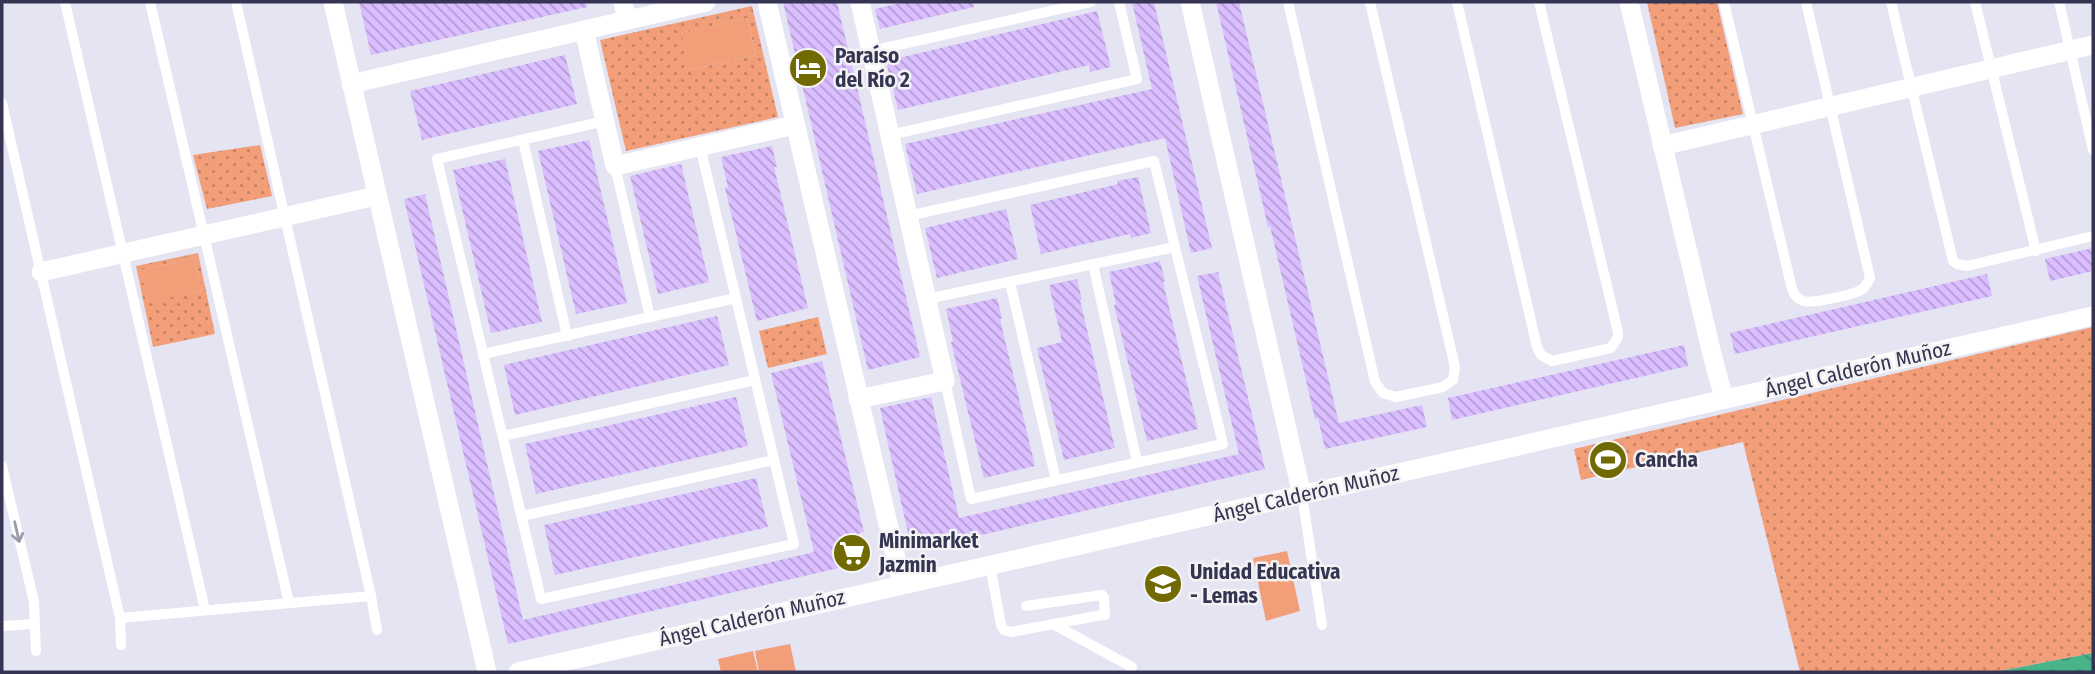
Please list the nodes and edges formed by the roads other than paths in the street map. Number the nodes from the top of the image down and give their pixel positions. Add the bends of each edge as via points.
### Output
1 (65, 2) edge
2 (150, 2) edge
3 (236, 2) edge
4 (332, 2) edge
5 (706, 2) edge
6 (766, 2) edge
7 (860, 2) edge
8 (1091, 2) edge
9 (1119, 2) edge
10 (1190, 2) edge
11 (1288, 2) edge
12 (1370, 2) edge
13 (1457, 2) edge
14 (1539, 2) edge
15 (1629, 2) edge
16 (1724, 2) edge
17 (1806, 2) edge
18 (1891, 2) edge
19 (1975, 2) edge
20 (2059, 2) edge
21 (625, 11) edge
22 (584, 30) junction
23 (2093, 45) edge
24 (2071, 50) junction
25 (871, 51) junction
26 (1991, 69) junction
27 (351, 84) junction
28 (1911, 88) junction
29 (2, 103) edge
30 (1831, 106) junction
31 (605, 121) junction
32 (795, 125) junction
33 (1753, 125) junction
34 (890, 135) junction
35 (523, 140) junction
36 (700, 146) junction
37 (1662, 146) junction
38 (2093, 149) edge
39 (615, 166) junction
40 (376, 196) junction
41 (285, 216) junction
42 (908, 216) junction
43 (204, 234) junction
44 (2093, 236) edge
45 (1175, 247) junction
46 (2035, 251) junction
47 (123, 253) junction
48 (1093, 264) junction
49 (41, 272) junction
50 (1010, 282) junction
51 (736, 298) junction
52 (927, 299) junction
53 (2093, 316) edge
54 (650, 317) junction
55 (567, 335) junction
56 (483, 354) junction
57 (755, 380) junction
58 (945, 381) junction
59 (858, 399) junction
60 (1724, 399) junction
61 (503, 436) junction
62 (774, 460) junction
63 (1137, 462) junction
64 (2, 466) edge
65 (1056, 480) junction
66 (1302, 495) junction
67 (522, 516) junction
68 (990, 564) junction
69 (902, 584) junction
70 (371, 596) junction
71 (289, 603) junction
72 (1026, 606) dead end
73 (205, 610) junction
74 (120, 618) junction
75 (35, 624) junction
76 (1052, 624) junction
77 (1322, 625) dead end
78 (2, 626) edge
79 (377, 630) dead end
80 (121, 645) dead end
81 (36, 651) dead end
82 (1132, 667) dead end
83 (487, 672) edge
84 (518, 672) edge

1 - 47 lane
2 - 43 lane
3 - 41 lane
4 - 27 street
5 - 21 street
6 - 32 street
7 - 25 street
8 - 25 lane
9 - 34 lane via 1137,79
10 - 66 street
11 - 12 lane via 1375,382 1383,393 1396,397 1443,387 1453,380 1455,367
13 - 14 lane via 1537,347 1552,361 1611,348 1618,332
15 - 37 street
16 - 33 lane
17 - 30 lane
18 - 28 lane
19 - 26 lane
20 - 24 lane
21 - 22 street
22 - 27 street
22 - 31 street
23 - 24 street
24 - 26 street
24 - 38 lane
25 - 34 street
26 - 28 street
26 - 46 lane
27 - 40 street
28 - 30 street
28 - 46 lane via 1953,261 1967,266
29 - 49 lane
30 - 33 street
30 - 33 lane via 1869,270 1867,284 1857,292 1812,302 1794,295
31 - 35 lane
31 - 39 street
32 - 36 street
32 - 59 street
33 - 37 street
34 - 42 street
35 - 55 lane
35 - 56 lane via 437,159
36 - 39 street
36 - 51 lane
37 - 60 street
39 - 54 lane
40 - 41 street
40 - 83 street
41 - 43 street
41 - 70 lane
42 - 45 lane via 1154,161
42 - 52 street
43 - 47 street
43 - 71 lane
44 - 46 lane
45 - 48 lane
45 - 63 lane via 1223,444
47 - 49 street
47 - 73 lane
48 - 50 lane
48 - 63 lane
49 - 74 lane
50 - 52 lane
50 - 65 lane
51 - 54 lane
51 - 57 lane
52 - 58 street
53 - 60 street, Ángel Calderón Muñoz
54 - 55 lane
55 - 56 lane
56 - 61 lane
57 - 61 lane
57 - 62 lane
58 - 59 street
58 - 65 lane via 971,499
59 - 69 street
60 - 66 street, Ángel Calderón Muñoz
61 - 67 lane
62 - 67 lane
62 - 67 lane via 794,544 541,599
63 - 65 lane
64 -> 75 lane via 34,602
66 - 68 street, Ángel Calderón Muñoz
66 - 77 lane
68 - 69 street, Ángel Calderón Muñoz
68 - 76 lane via 1004,630
69 - 84 street, Ángel Calderón Muñoz
70 - 71 lane
70 - 79 lane
71 - 73 lane
72 - 76 lane via 1104,597 1105,615
73 - 74 lane
74 - 80 lane
75 - 78 lane
75 - 81 lane
76 - 82 lane

